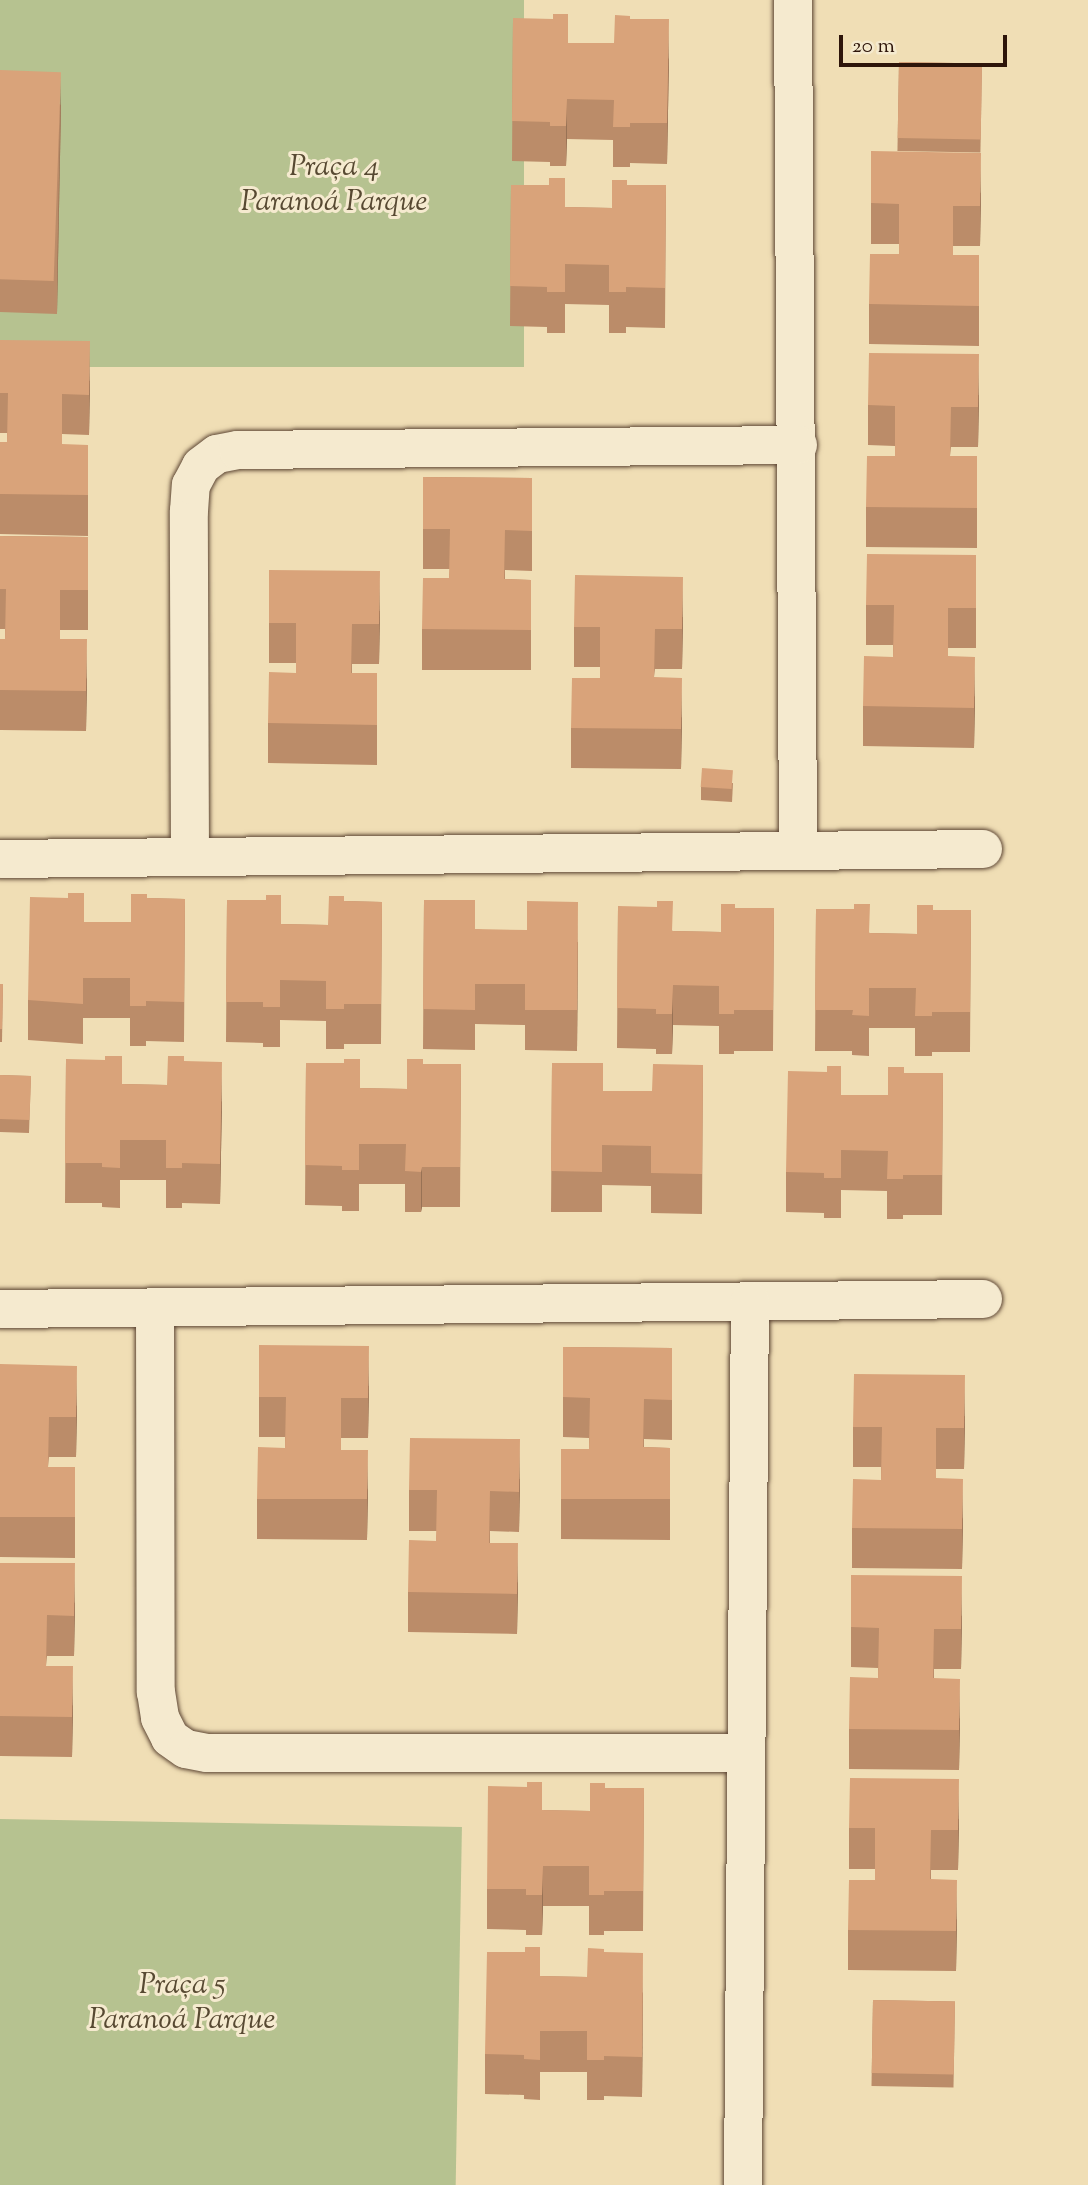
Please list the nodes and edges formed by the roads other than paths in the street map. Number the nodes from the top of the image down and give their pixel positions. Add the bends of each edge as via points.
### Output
1 (793, 0) edge
2 (797, 445) junction
3 (983, 849) dead end
4 (797, 851) junction
5 (190, 857) junction
6 (0, 859) edge
7 (983, 1299) dead end
8 (750, 1301) junction
9 (155, 1308) junction
10 (0, 1309) edge
11 (747, 1754) junction
12 (743, 2185) edge

1 - 2 street
2 - 4 street
2 - 5 street via 238,450 216,454 201,466 191,485 189,511
3 - 4 street
4 - 5 street
5 - 6 street
7 - 8 street
8 - 9 street
8 - 11 street
9 - 10 street
9 - 11 street via 156,1692 160,1718 170,1738 186,1749 207,1753
11 - 12 street

